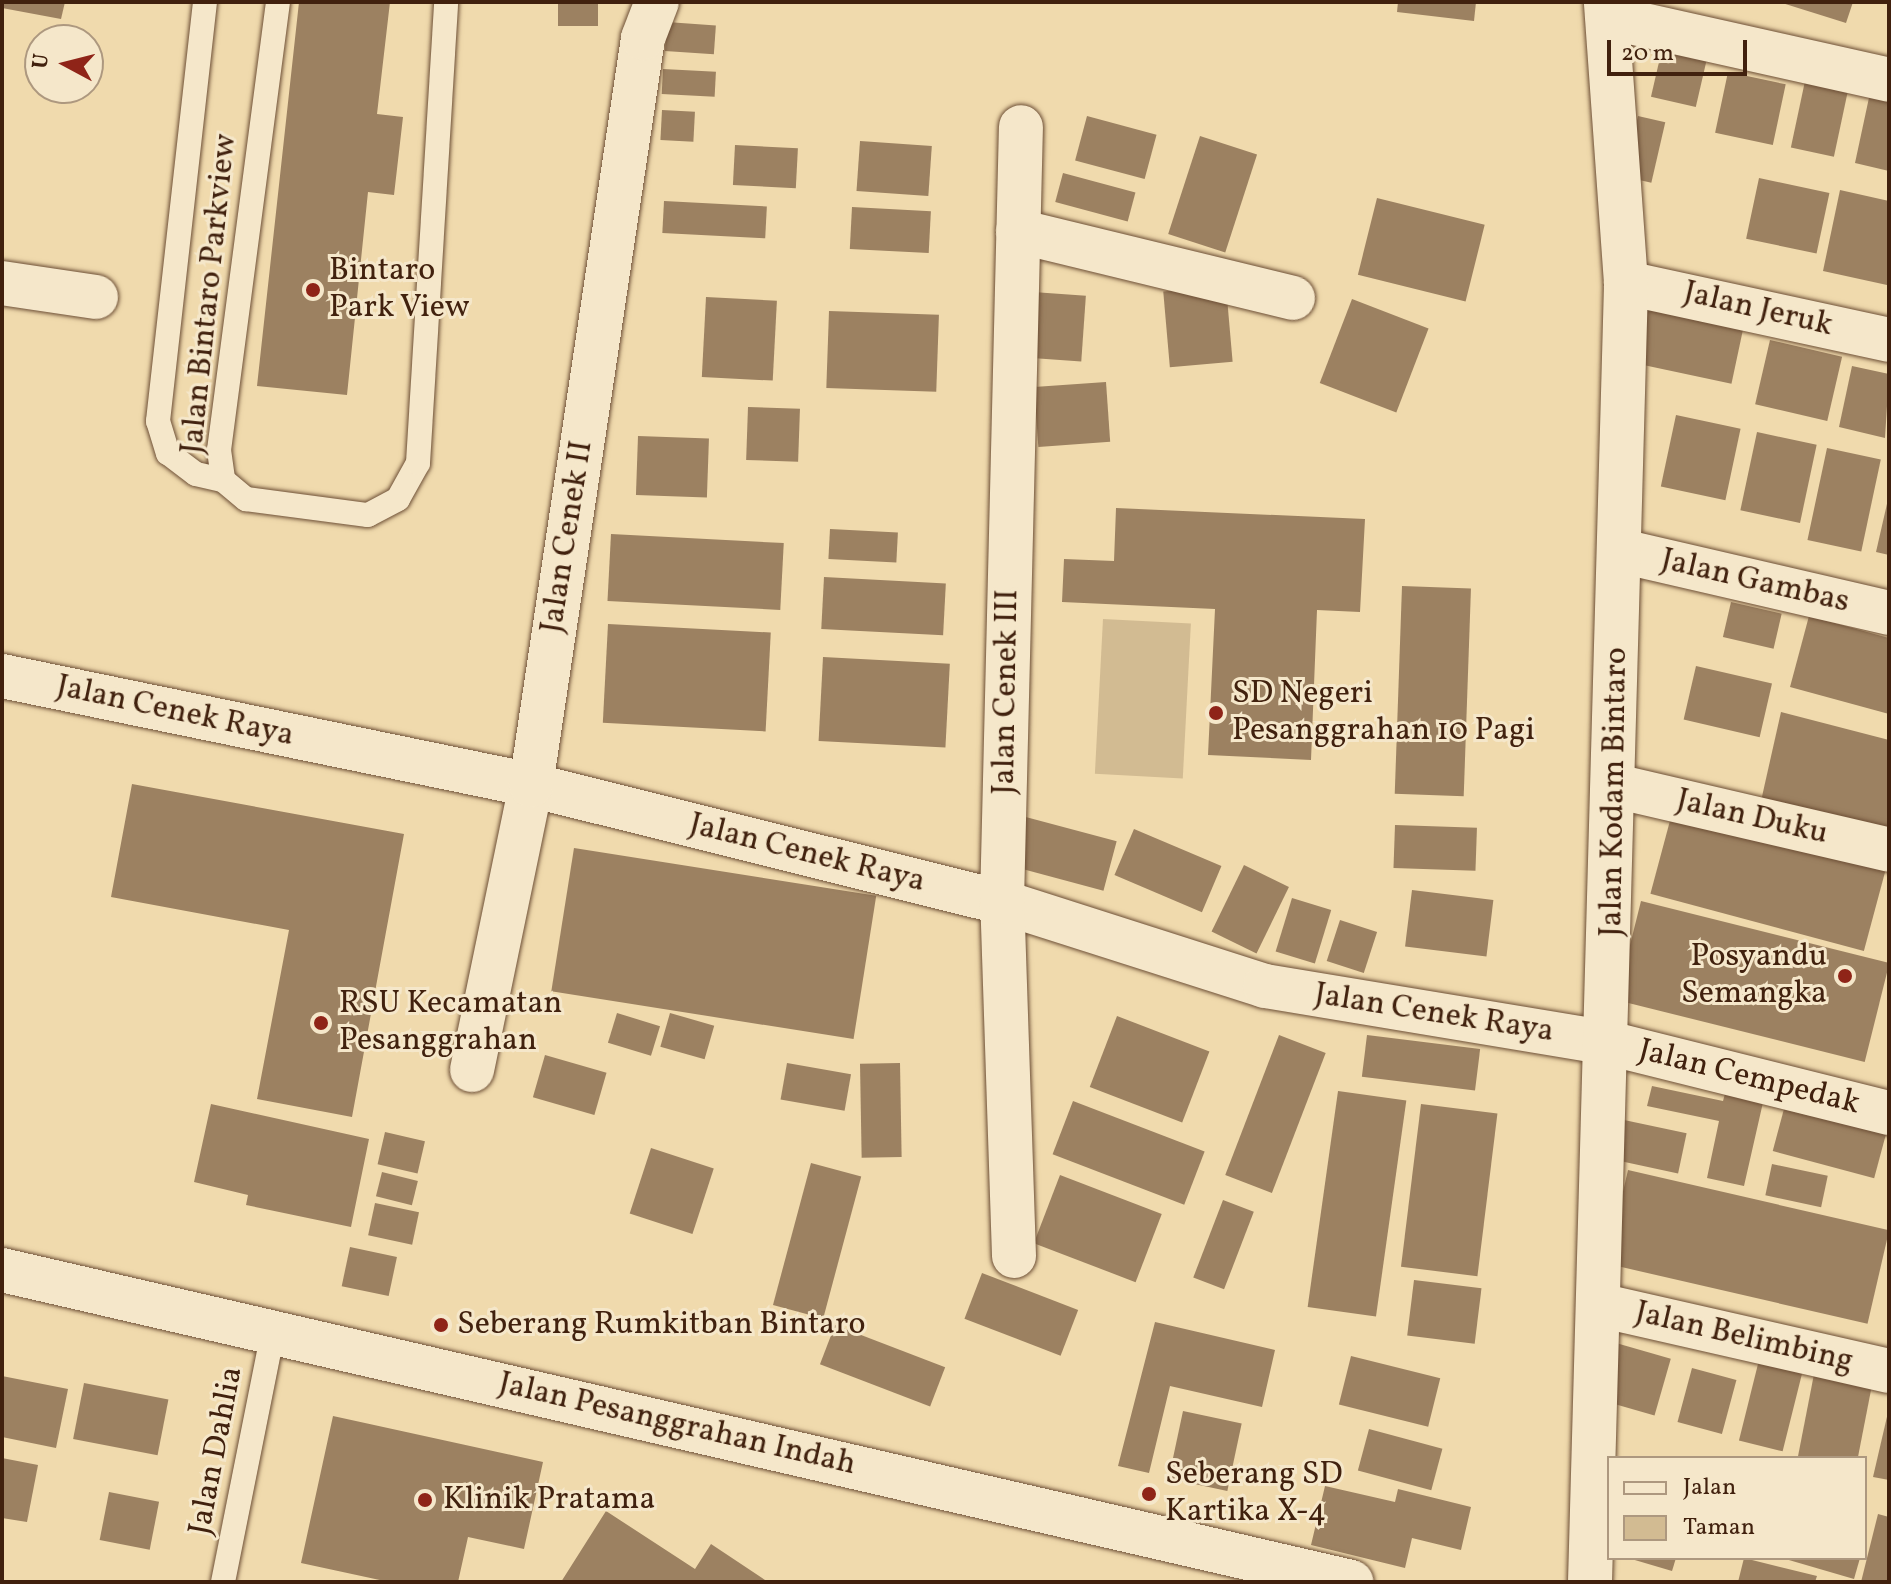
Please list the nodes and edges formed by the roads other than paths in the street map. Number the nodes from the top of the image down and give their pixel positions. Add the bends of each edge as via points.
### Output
1 (205, 2) edge
2 (278, 2) edge
3 (446, 2) edge
4 (657, 2) edge
5 (1607, 10) edge
6 (1889, 80) edge
7 (1021, 127) dead end
8 (1018, 231) junction
9 (2, 283) edge
10 (1626, 283) junction
11 (96, 297) dead end
12 (1293, 298) dead end
13 (1889, 340) edge
14 (223, 480) junction
15 (1621, 551) junction
16 (1889, 613) edge
17 (2, 676) edge
18 (531, 785) junction
19 (1615, 786) junction
20 (1889, 850) edge
21 (1002, 902) junction
22 (1608, 1043) junction
23 (472, 1070) dead end
24 (1889, 1113) edge
25 (1014, 1256) dead end
26 (2, 1270) edge
27 (1599, 1305) junction
28 (273, 1332) junction
29 (1889, 1371) edge
30 (223, 1582) edge
31 (1351, 1582) edge
32 (1590, 1582) edge

1 - 14 lane via 158,421 168,453 196,474
2 - 14 lane, Jalan Bintaro Parkview via 219,450
3 - 14 lane, Jalan Bintaro Parkview via 418,463 398,499 368,515 246,499
4 - 18 street, Jalan Cenek II via 643,38
5 - 6 street
5 - 10 street, Jalan Kodam Bintaro
7 - 8 street, Jalan Cenek III
8 - 12 street
8 - 21 street, Jalan Cenek III
9 - 11 street
10 - 13 street, Jalan Jeruk
10 - 15 street, Jalan Kodam Bintaro
15 - 16 street, Jalan Gambas
15 - 19 street, Jalan Kodam Bintaro
17 - 18 street, Jalan Cenek Raya
18 - 21 street, Jalan Cenek Raya
18 - 23 street, Jalan Cenek II
19 - 20 street, Jalan Duku
19 - 22 street, Jalan Kodam Bintaro
21 - 22 street, Jalan Cenek Raya via 1265,986
21 - 25 street, Jalan Cenek III
22 - 24 street, Jalan Cempedak
22 - 27 street, Jalan Kodam Bintaro
26 - 28 street, Jalan Pesanggrahan Indah
27 - 29 street, Jalan Belimbing
27 - 32 street, Jalan Kodam Bintaro
28 - 30 lane, Jalan Dahlia
28 - 31 street, Jalan Pesanggrahan Indah

